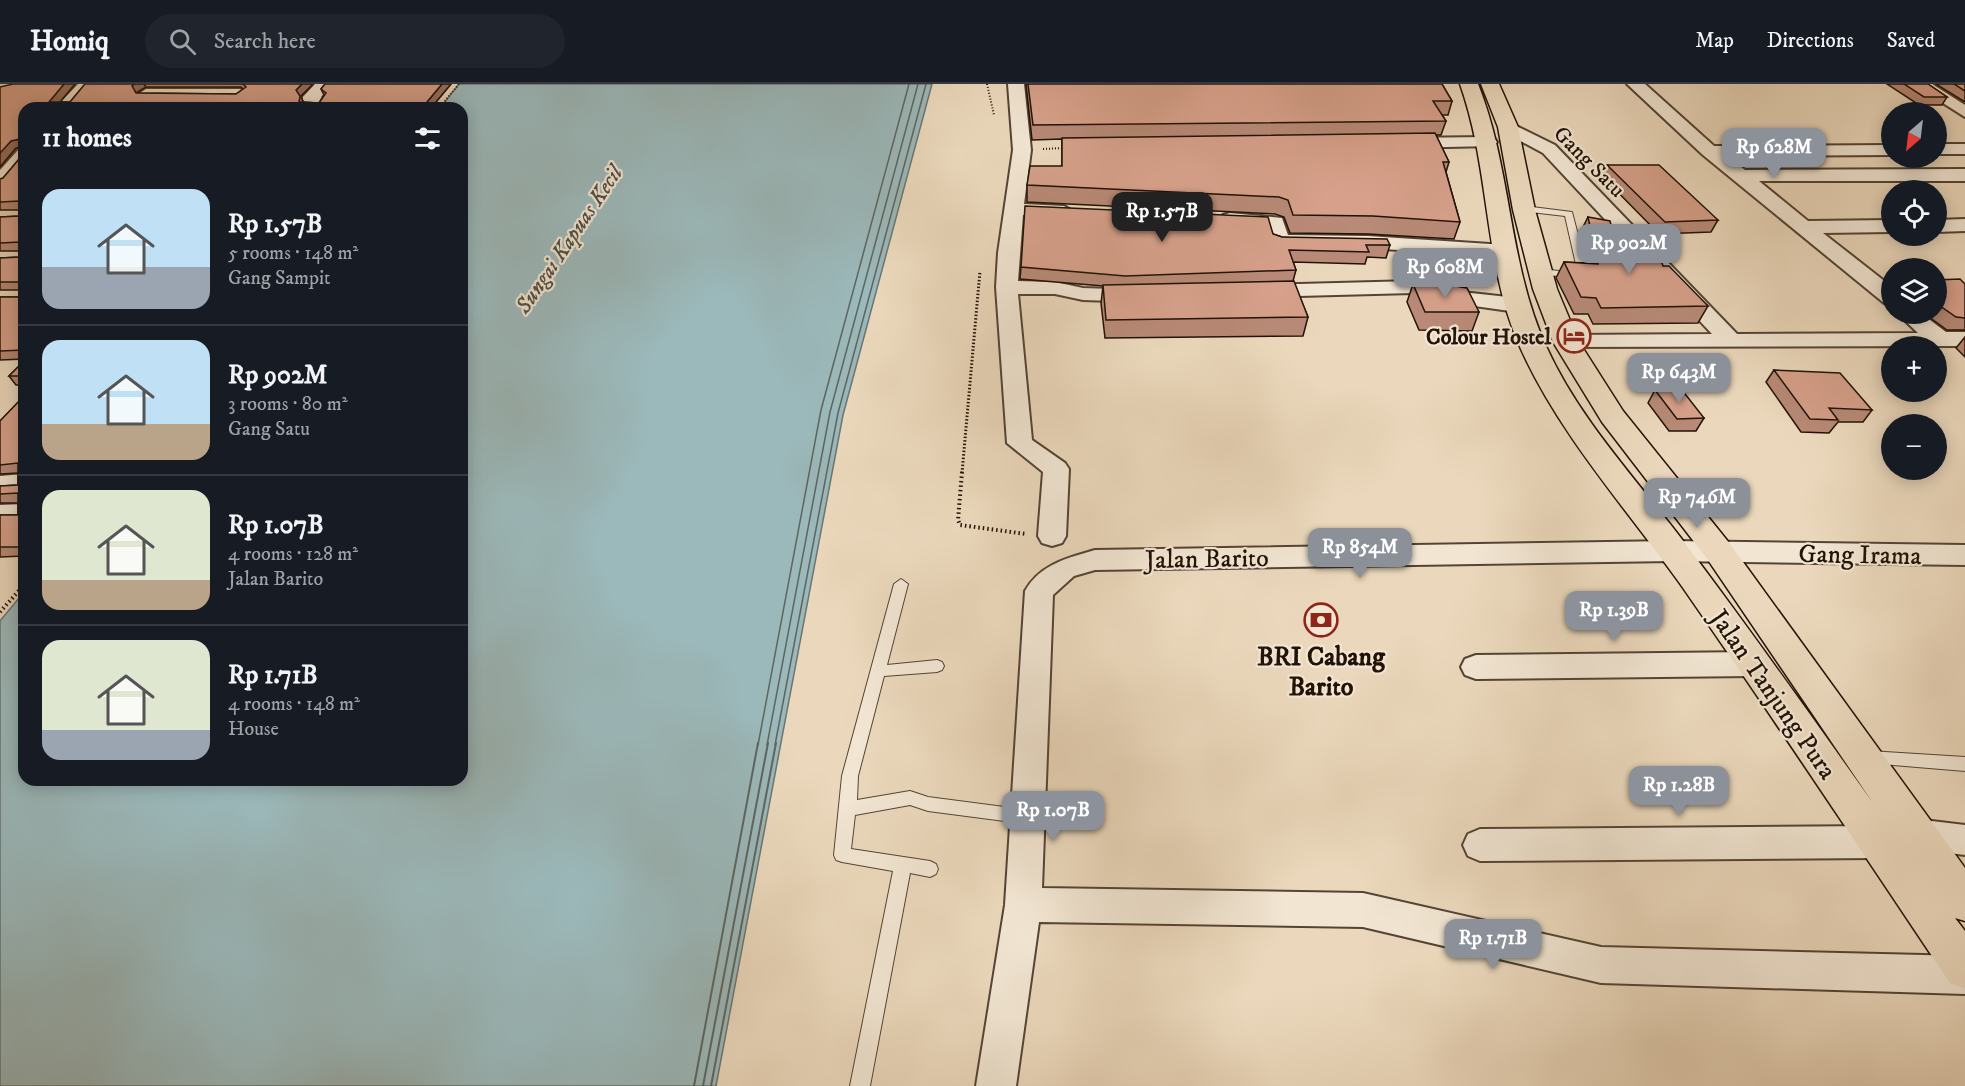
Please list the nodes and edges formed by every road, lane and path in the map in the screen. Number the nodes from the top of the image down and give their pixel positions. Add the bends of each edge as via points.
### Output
1 (88, 84) edge
2 (325, 84) edge
3 (459, 84) edge
4 (1016, 84) edge
5 (1469, 84) edge
6 (1490, 84) edge
7 (1635, 84) edge
8 (1921, 84) edge
9 (183, 88) edge
10 (146, 94) edge
11 (240, 94) edge
12 (69, 102) edge
13 (317, 102) edge
14 (444, 102) edge
15 (1965, 112) edge
16 (1498, 134) junction
17 (1382, 143) edge
18 (1947, 149) edge
19 (1965, 149) edge
20 (1881, 150) edge
21 (1709, 151) junction
22 (18, 161) edge
23 (1965, 175) edge
24 (1740, 176) junction
25 (18, 179) edge
26 (1, 180) edge
27 (1015, 209) junction
28 (1524, 209) junction
29 (1086, 213) edge
30 (1216, 219) edge
31 (1965, 225) edge
32 (1881, 226) edge
33 (1947, 226) edge
34 (1806, 227) junction
35 (1505, 251) junction
36 (1540, 272) junction
37 (1007, 287) junction
38 (1881, 289) edge
39 (1241, 292) edge
40 (1166, 295) edge
41 (1517, 305) junction
42 (1922, 324) edge
43 (1937, 336) edge
44 (1947, 338) edge
45 (1881, 339) edge
46 (1965, 339) edge
47 (1731, 340) junction
48 (1566, 342) junction
49 (18, 484) edge
50 (0, 485) edge
51 (18, 513) edge
52 (0, 514) edge
53 (1052, 536) dead end
54 (1673, 551) junction
55 (1719, 552) junction
56 (1965, 555) edge
57 (901, 584) dead end
58 (18, 592) edge
59 (0, 612) edge
60 (1753, 664) junction
61 (937, 666) dead end
62 (1476, 667) dead end
63 (878, 671) junction
64 (1861, 757) junction
65 (1965, 764) edge
66 (848, 809) junction
67 (1028, 818) junction
68 (1896, 838) junction
69 (1965, 840) edge
70 (1480, 845) dead end
71 (903, 865) junction
72 (930, 870) dead end
73 (1023, 905) junction
74 (1957, 922) edge
75 (1965, 968) edge
76 (1965, 975) edge
77 (860, 1086) edge
78 (996, 1086) edge

1 - 12 street
2 - 13 street via 309,99
3 - 14 path
4 - 27 street via 1022,150
5 - 16 highway, Jalan Tanjung Pura
6 - 16 highway, Jalan Tanjung Pura
7 - 21 street
8 - 15 street
9 - 10 street
9 - 11 street
16 - 17 street
16 - 28 highway, Jalan Tanjung Pura
16 - 35 highway, Jalan Tanjung Pura
16 - 47 street, Gang Satu via 1549,149
18 - 19 street
20 - 21 street
21 - 24 street
22 - 26 street
23 - 24 street
24 - 34 street
25 - 26 street
27 - 29 street
27 - 37 street
28 - 36 highway, Jalan Tanjung Pura
28 - 36 lane via 1569,214 1576,224 1584,277
30 - 35 street via 1275,222 1280,241
31 - 33 street
32 - 34 street
34 - 38 street
35 - 41 highway, Jalan Tanjung Pura
36 - 48 highway, Jalan Tanjung Pura
37 - 40 street via 1055,288 1083,294
37 - 53 street via 1020,443 1056,469
39 - 41 street via 1413,287 1453,297
41 - 54 highway, Jalan Tanjung Pura via 1533,347 1579,426
42 - 43 street
44 - 46 street
45 - 47 street
47 - 48 street
48 - 55 highway, Jalan Tanjung Pura via 1611,416
49 - 50 street
51 - 52 street
54 - 55 street, Jalan Barito
54 - 60 highway, Jalan Tanjung Pura
54 - 67 street, Jalan Barito via 1095,560 1064,569 1039,591
55 - 56 street, Gang Irama
55 - 64 highway, Jalan Tanjung Pura
57 - 63 lane
58 - 59 path
60 - 62 street
60 - 68 highway, Jalan Tanjung Pura
61 - 63 lane
63 - 66 lane via 850,776
64 - 65 lane
64 - 68 highway, Jalan Tanjung Pura
66 - 67 lane via 910,798
66 - 71 lane via 842,855
67 - 73 street
68 - 69 street
68 - 70 street
68 - 74 highway, Jalan Tanjung Pura
71 - 72 lane
71 - 77 lane
73 - 76 street via 1363,910 1601,965
73 - 78 street
74 - 75 highway, Jalan Tanjung Pura

